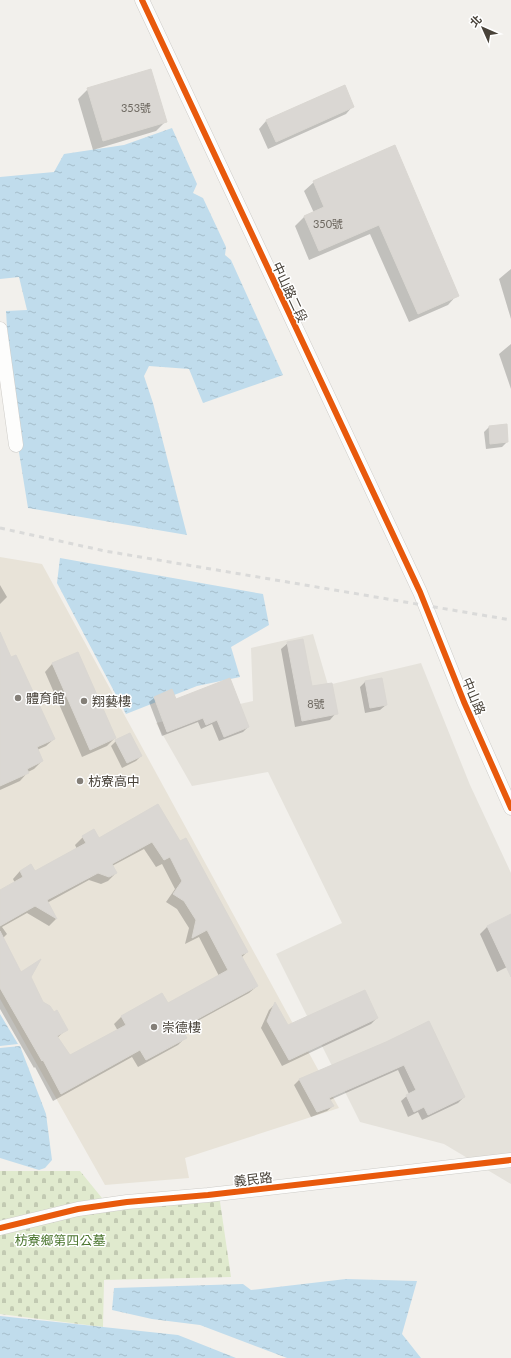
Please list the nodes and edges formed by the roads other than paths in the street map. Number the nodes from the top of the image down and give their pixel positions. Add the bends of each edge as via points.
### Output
1 (142, 0) edge
2 (0, 329) edge
3 (16, 445) dead end
4 (420, 592) joint
5 (511, 808) edge
6 (511, 1160) edge
7 (0, 1228) edge

1 - 4 street, 中山路二段
2 - 3 street
4 - 5 street, 中山路 via 464,702
6 - 7 street, 義民路 via 127,1202

